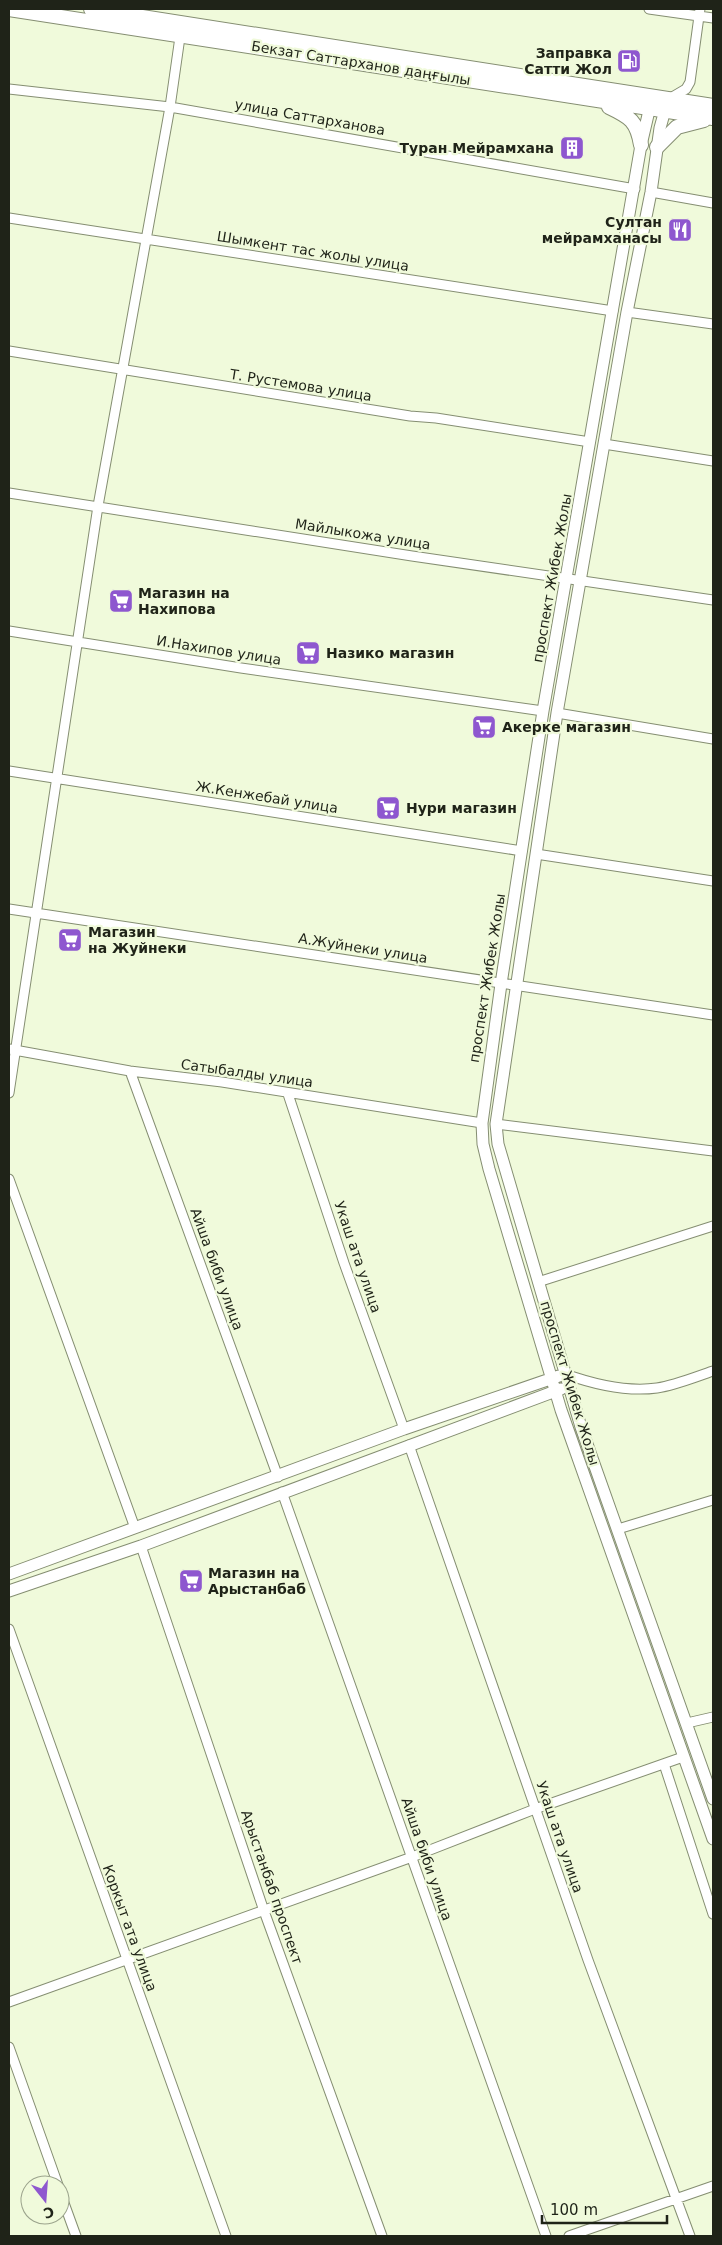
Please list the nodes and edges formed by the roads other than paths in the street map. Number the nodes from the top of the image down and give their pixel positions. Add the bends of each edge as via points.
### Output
1 (9, 9) edge
2 (649, 9) edge
3 (700, 12) edge
4 (92, 13) edge
5 (713, 18) edge
6 (181, 29) junction
7 (9, 89) edge
8 (579, 91) junction
9 (595, 100) junction
10 (671, 101) junction
11 (651, 102) junction
12 (713, 106) edge
13 (170, 107) junction
14 (713, 118) edge
15 (641, 145) junction
16 (657, 147) junction
17 (635, 189) junction
18 (651, 192) junction
19 (713, 203) edge
20 (9, 218) edge
21 (146, 240) junction
22 (613, 311) junction
23 (627, 312) junction
24 (713, 324) edge
25 (9, 351) edge
26 (123, 369) junction
27 (590, 442) junction
28 (604, 444) junction
29 (713, 461) edge
30 (9, 493) edge
31 (98, 506) junction
32 (568, 579) junction
33 (580, 581) junction
34 (713, 600) edge
35 (9, 631) edge
36 (78, 641) junction
37 (544, 711) junction
38 (557, 713) junction
39 (713, 739) edge
40 (9, 771) edge
41 (56, 779) junction
42 (522, 851) junction
43 (536, 854) junction
44 (713, 881) edge
45 (9, 909) edge
46 (36, 913) junction
47 (501, 984) junction
48 (515, 986) junction
49 (713, 1015) edge
50 (12, 1049) edge
51 (130, 1071) junction
52 (9, 1093) edge
53 (288, 1094) junction
54 (482, 1123) junction
55 (496, 1124) junction
56 (713, 1151) edge
57 (9, 1179) edge
58 (713, 1226) edge
59 (538, 1282) junction
60 (713, 1371) edge
61 (565, 1374) junction
62 (552, 1378) junction
63 (584, 1381) junction
64 (569, 1386) junction
65 (555, 1390) junction
66 (404, 1429) junction
67 (409, 1445) junction
68 (278, 1476) junction
69 (282, 1492) junction
70 (713, 1500) edge
71 (135, 1528) junction
72 (618, 1529) junction
73 (141, 1546) junction
74 (9, 1574) edge
75 (9, 1591) edge
76 (9, 1630) edge
77 (713, 1717) edge
78 (686, 1723) junction
79 (684, 1757) junction
80 (664, 1764) junction
81 (713, 1799) edge
82 (535, 1809) junction
83 (713, 1839) edge
84 (412, 1857) junction
85 (264, 1910) junction
86 (713, 1914) edge
87 (127, 1960) junction
88 (9, 2002) edge
89 (9, 2048) edge
90 (54, 2175) edge
91 (713, 2186) edge
92 (677, 2198) junction
93 (70, 2220) edge
94 (76, 2236) edge
95 (226, 2236) edge
96 (382, 2236) edge
97 (546, 2236) edge
98 (569, 2236) edge
99 (690, 2236) edge

1 - 4 main road, Бекзат Саттарханов даңғылы
2 - 3 street
3 - 5 street
3 - 10 street via 690,82
4 - 6 main road, Бекзат Саттарханов даңғылы
6 - 8 main road, Бекзат Саттарханов даңғылы
6 - 13 street
7 - 13 street, улица Саттарханова
8 - 9 main road, Бекзат Саттарханов даңғылы
8 - 11 main road, Бекзат Саттарханов даңғылы
9 - 11 main road, Бекзат Саттарханов даңғылы
9 - 15 main road via 631,119 639,131
10 - 11 main road, Бекзат Саттарханов даңғылы
10 - 12 main road, Бекзат Саттарханов даңғылы
10 - 14 main road, Бекзат Саттарханов даңғылы
10 - 16 street, проспект Жибек Жолы
11 - 15 street, проспект Жибек Жолы
13 - 17 street, улица Саттарханова
13 - 21 street
14 - 16 main road via 678,127
15 - 17 street, проспект Жибек Жолы
16 - 18 street, проспект Жибек Жолы
17 - 22 street, проспект Жибек Жолы
18 - 19 street
18 - 23 street, проспект Жибек Жолы
20 - 21 street, Шымкент тас жолы улица
21 - 22 street, Шымкент тас жолы улица
21 - 26 street
22 - 27 street, проспект Жибек Жолы
23 - 24 street
23 - 28 street, проспект Жибек Жолы
25 - 26 street, Т. Рустемова улица
26 - 27 street, Т. Рустемова улица
26 - 31 street
27 - 32 street, проспект Жибек Жолы
28 - 29 street
28 - 33 street, проспект Жибек Жолы
30 - 31 street, Майлыкожа улица
31 - 32 street, Майлыкожа улица
31 - 36 street
32 - 33 street, Майлыкожа улица
32 - 37 street, проспект Жибек Жолы
33 - 34 street, Майлыкожа улица
33 - 38 street, проспект Жибек Жолы
35 - 36 street, И.Нахипов улица
36 - 37 street, И.Нахипов улица
36 - 41 street
37 - 42 street, проспект Жибек Жолы
38 - 39 street
38 - 43 street, проспект Жибек Жолы
40 - 41 street, Ж.Кенжебай улица
41 - 42 street, Ж.Кенжебай улица
41 - 46 street
42 - 47 street, проспект Жибек Жолы
43 - 44 street
43 - 48 street, проспект Жибек Жолы
45 - 46 street, А.Жуйнеки улица
46 - 47 street, А.Жуйнеки улица
46 - 50 street
47 - 48 street, А.Жуйнеки улица
47 - 54 street, проспект Жибек Жолы
48 - 49 street, А.Жуйнеки улица
48 - 55 street, проспект Жибек Жолы
50 - 51 street, Сатыбалды улица
50 - 52 street
51 - 53 street, Сатыбалды улица
51 - 68 street, Айша биби улица
53 - 54 street, Сатыбалды улица
53 - 66 street, Укаш ата улица
54 - 62 street, проспект Жибек Жолы via 489,1168
55 - 56 street
55 - 59 street, проспект Жибек Жолы via 498,1144
57 - 71 street
58 - 59 street
59 - 61 street, проспект Жибек Жолы
60 - 63 street via 647,1389
61 - 62 street
61 - 63 street
61 - 64 street, проспект Жибек Жолы
62 - 65 street, проспект Жибек Жолы
62 - 66 street
63 - 64 street
64 - 65 street
64 - 72 street, проспект Жибек Жолы
65 - 67 street
65 - 79 street, проспект Жибек Жолы
66 - 68 street
67 - 69 street
67 - 82 street, Укаш ата улица
68 - 71 street
69 - 73 street
69 - 84 street, Айша биби улица
70 - 72 street
71 - 74 street
72 - 78 street, проспект Жибек Жолы
73 - 75 street
73 - 85 street, Арыстанбаб проспект
76 - 87 street, Коркыт ата улица
77 - 78 street
78 - 81 street, проспект Жибек Жолы
79 - 80 street
79 - 83 street, проспект Жибек Жолы
80 - 82 street
80 - 86 street
82 - 84 street
82 - 92 street, Укаш ата улица
84 - 85 street
84 - 97 street, Айша биби улица
85 - 87 street
85 - 96 street, Арыстанбаб проспект
87 - 88 street
87 - 95 street, Коркыт ата улица
89 - 90 street
91 - 92 street
92 - 98 street
92 - 99 street, Укаш ата улица
93 - 94 street

